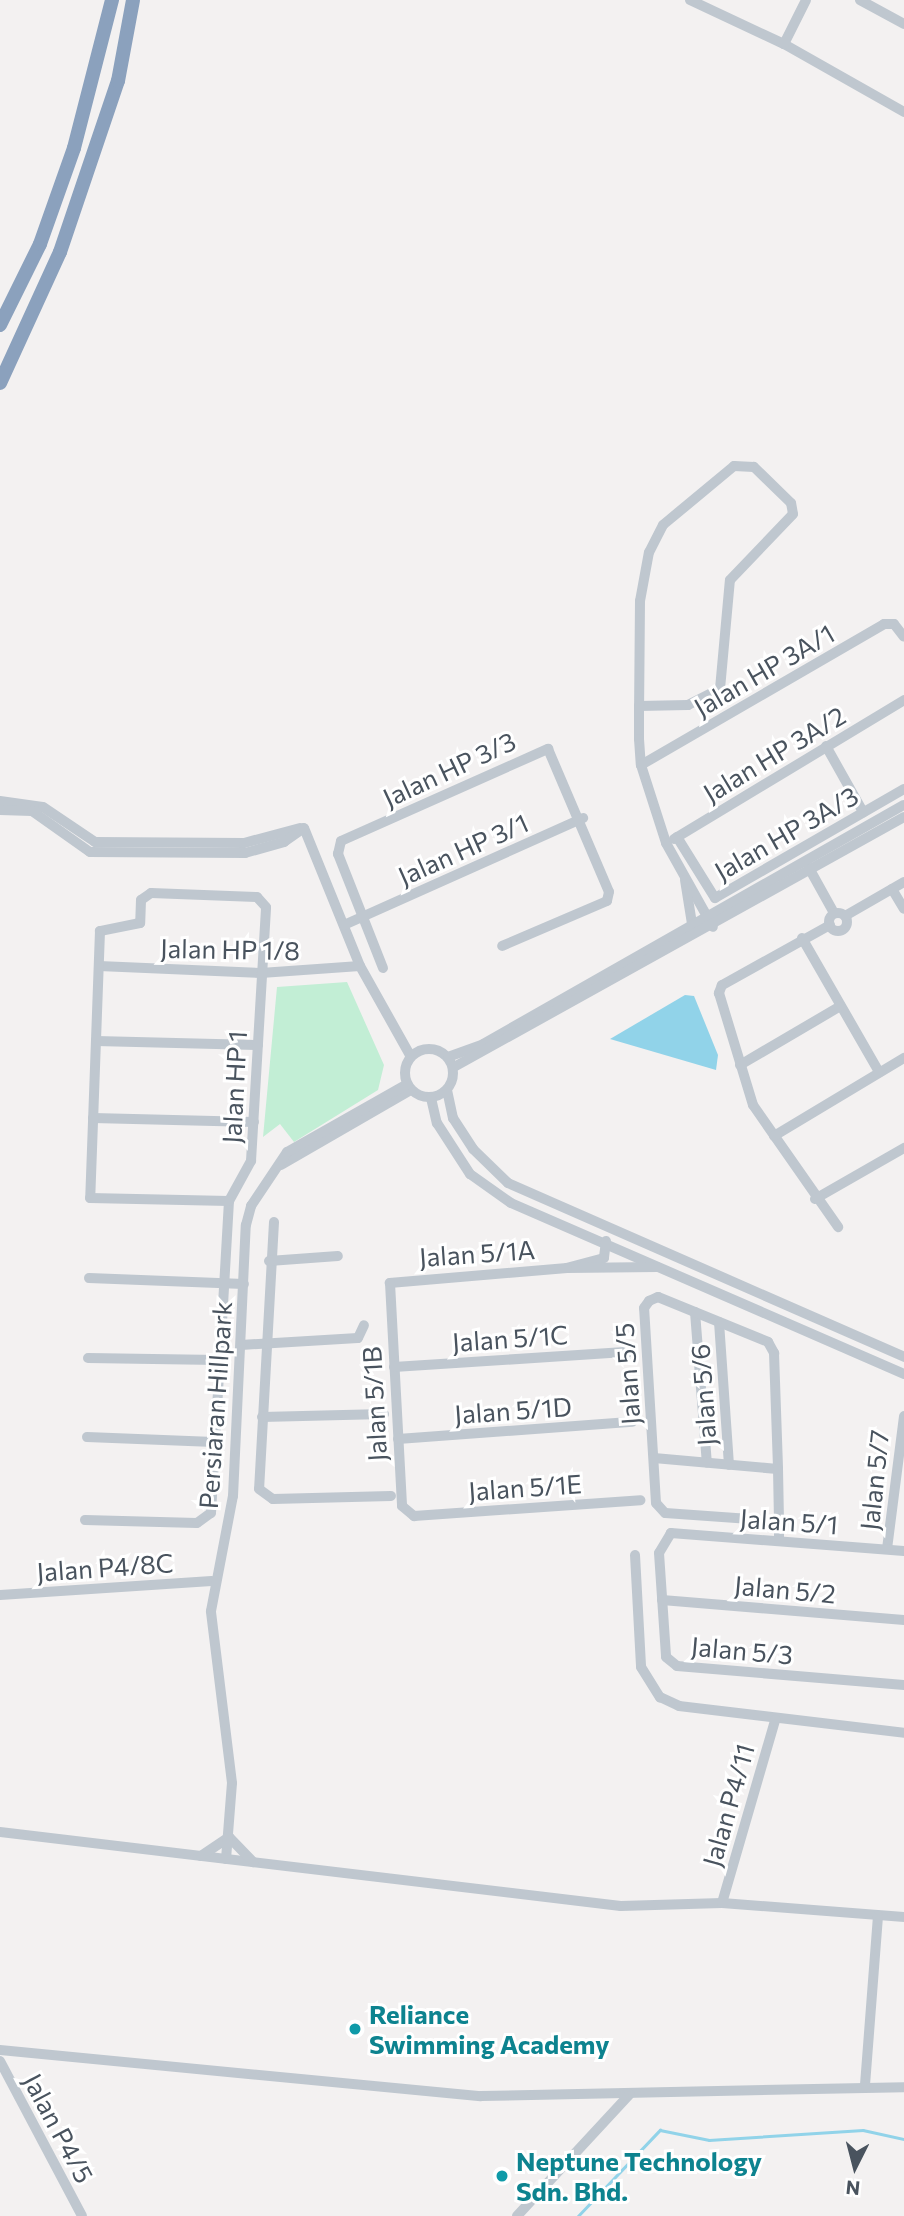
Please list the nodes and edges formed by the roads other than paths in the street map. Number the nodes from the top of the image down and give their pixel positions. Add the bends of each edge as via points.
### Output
1 (112, 0) edge
2 (133, 0) edge
3 (690, 0) edge
4 (806, 0) edge
5 (860, 0) edge
6 (904, 24) edge
7 (784, 44) junction
8 (904, 112) edge
9 (0, 325) edge
10 (0, 383) edge
11 (904, 637) edge
12 (904, 700) edge
13 (639, 706) junction
14 (826, 746) junction
15 (641, 765) junction
16 (904, 789) edge
17 (0, 801) edge
18 (904, 805) edge
19 (0, 810) edge
20 (863, 812) junction
21 (904, 817) edge
22 (583, 818) junction
23 (304, 828) junction
24 (677, 837) junction
25 (163, 843) junction
26 (666, 843) junction
27 (171, 853) junction
28 (808, 866) junction
29 (685, 880) junction
30 (904, 882) edge
31 (892, 889) junction
32 (904, 909) edge
33 (834, 914) junction
34 (845, 916) junction
35 (360, 917) junction
36 (711, 922) junction
37 (344, 925) junction
38 (830, 925) junction
39 (694, 932) junction
40 (802, 939) junction
41 (502, 946) dead end
42 (99, 966) junction
43 (360, 966) junction
44 (383, 968) dead end
45 (261, 972) junction
46 (839, 1007) junction
47 (96, 1041) junction
48 (258, 1045) junction
49 (447, 1056) junction
50 (411, 1057) junction
51 (904, 1058) edge
52 (740, 1065) junction
53 (454, 1067) junction
54 (879, 1072) junction
55 (409, 1087) junction
56 (447, 1090) junction
57 (431, 1098) junction
58 (93, 1118) junction
59 (254, 1122) junction
60 (774, 1136) junction
61 (904, 1148) edge
62 (815, 1199) junction
63 (229, 1200) junction
64 (274, 1222) dead end
65 (838, 1227) dead end
66 (606, 1241) junction
67 (621, 1248) junction
68 (675, 1255) junction
69 (338, 1256) dead end
70 (269, 1261) junction
71 (567, 1268) junction
72 (668, 1268) junction
73 (686, 1276) junction
74 (89, 1278) dead end
75 (222, 1283) junction
76 (390, 1283) joint
77 (244, 1284) junction
78 (695, 1312) junction
79 (719, 1322) junction
80 (841, 1324) junction
81 (364, 1325) dead end
82 (838, 1341) junction
83 (265, 1342) junction
84 (241, 1345) junction
85 (629, 1352) dead end
86 (904, 1357) edge
87 (88, 1358) dead end
88 (218, 1360) junction
89 (394, 1367) junction
90 (904, 1374) edge
91 (384, 1414) dead end
92 (904, 1416) edge
93 (262, 1417) junction
94 (632, 1422) dead end
95 (87, 1437) dead end
96 (398, 1439) junction
97 (214, 1442) junction
98 (654, 1458) junction
99 (707, 1463) junction
100 (729, 1465) junction
101 (778, 1469) junction
102 (391, 1496) dead end
103 (640, 1500) dead end
104 (414, 1516) joint
105 (85, 1520) dead end
106 (779, 1521) junction
107 (671, 1533) joint
108 (779, 1541) junction
109 (887, 1549) junction
110 (904, 1551) edge
111 (635, 1555) dead end
112 (212, 1581) junction
113 (0, 1595) edge
114 (662, 1600) junction
115 (904, 1620) edge
116 (904, 1685) edge
117 (775, 1720) junction
118 (904, 1732) edge
119 (0, 1832) edge
120 (229, 1837) junction
121 (201, 1856) junction
122 (226, 1859) junction
123 (253, 1863) junction
124 (722, 1903) junction
125 (878, 1915) junction
126 (904, 1917) edge
127 (0, 2050) edge
128 (0, 2061) edge
129 (3, 2074) edge
130 (866, 2085) junction
131 (904, 2087) edge
132 (630, 2094) junction
133 (82, 2216) edge
134 (517, 2216) edge

1 - 9 highway via 74,148 40,244
2 - 10 highway via 118,81 60,252
3 - 7 street
4 - 7 street
5 - 6 street
7 - 8 street
11 - 15 street, Jalan HP 3A/1 via 894,624 884,624
12 - 14 street, Jalan HP 3A/2
13 - 13 street via 640,601 649,552 663,525 734,466 754,467 791,503 793,514 730,580 720,689 688,705
13 - 15 street
14 - 20 street
14 - 24 street, Jalan HP 3A/2
15 - 26 street
16 - 20 street, Jalan HP 3A/3
17 - 25 street via 43,807 95,842
18 - 28 street
19 - 27 street via 32,811 90,852
20 - 24 street, Jalan HP 3A/3 via 715,898
21 - 28 street
22 - 35 street, Jalan HP 3/1
22 - 35 street, Jalan HP 3/3 via 552,754 542,749 338,846
22 - 41 street via 609,892 607,901
23 - 25 street via 244,843
23 - 27 street via 284,842 245,853
23 - 37 street
24 - 26 street, Jalan HP 3A/2
25 - 27 street
26 - 29 street
28 - 33 street
28 - 36 street
29 - 36 street
29 - 39 street
30 - 31 street
31 - 32 street
31 - 34 street
33 - 34 street
33 - 38 street
34 - 38 street via 844,930
35 - 37 street, Jalan HP 3/1
35 - 44 street
36 - 39 street
37 - 43 street
38 - 40 street
39 - 49 street via 483,1044
39 - 53 street
40 - 46 street
40 - 52 street via 722,985 719,993
42 - 45 street, Jalan HP 1/8
42 - 45 street, Jalan HP 1 via 100,932 105,925 140,923 141,900 151,893 257,897 266,907
42 - 47 street
43 - 45 street, Jalan HP 1/8
43 - 50 street
45 - 48 street, Jalan HP 1
46 - 52 street
46 - 54 street
47 - 48 street
47 - 58 street
48 - 59 street, Jalan HP 1
49 - 50 street via 433,1049
49 - 53 street
50 - 55 street
51 - 54 street
52 - 60 street via 753,1105
53 - 56 street
54 - 60 street
55 - 57 street
55 - 77 street, Persiaran Hillpark via 274,1169 251,1206
56 - 57 street
56 - 68 street via 453,1118 500,1178
57 - 66 street via 437,1123 470,1174 511,1203
58 - 59 street
58 - 63 street via 90,1198
59 - 63 street, Jalan HP 1 via 251,1161
60 - 62 street
61 - 62 street
62 - 65 street
63 - 75 street, Jalan HP 1
64 - 70 street
66 - 67 street
66 - 71 street via 604,1258
67 - 68 street via 663,1259
67 - 72 street
68 - 73 street
68 - 80 street
69 - 70 street
70 - 83 street
71 - 72 street
71 - 76 street, Jalan 5/1A
72 - 73 street
73 - 82 street
74 - 75 street
75 - 77 street
75 - 88 street, Jalan HP 1
76 - 89 street, Jalan 5/1B
77 - 84 street, Persiaran Hillpark
78 - 79 street, Jalan 5/5
78 - 98 street, Jalan 5/5 via 658,1297 644,1308
78 - 99 street
79 - 100 street, Jalan 5/6
79 - 101 street, Jalan 5/5 via 768,1342 774,1353
80 - 82 street
80 - 86 street
81 - 83 street via 358,1338
82 - 90 street
83 - 84 street
83 - 93 street
84 - 112 street, Persiaran Hillpark via 233,1496
85 - 89 street, Jalan 5/1C
87 - 88 street
88 - 97 street, Jalan HP 1
89 - 96 street, Jalan 5/1B
91 - 93 street
92 - 109 street, Jalan 5/7
93 - 102 street via 258,1480 272,1499
94 - 96 street, Jalan 5/1D
95 - 97 street
96 - 104 street, Jalan 5/1B via 402,1506
97 - 105 street, Jalan HP 1 via 211,1513 197,1524
98 - 99 street
98 - 106 street, Jalan 5/5 via 656,1503 665,1513
99 - 100 street
100 - 101 street
101 - 106 street, Jalan 5/5
103 - 104 street, Jalan 5/1E
106 - 108 street, Jalan 5/5
107 - 108 street, Jalan 5/1
107 - 114 street, Jalan 5/3 via 659,1553
108 - 109 street, Jalan 5/1
109 - 110 street, Jalan 5/1
111 - 117 street, Jalan P4/11 via 641,1667 647,1685 678,1706
112 - 113 street, Jalan P4/8C
112 - 120 street, Persiaran Hillpark via 232,1783
114 - 115 street, Jalan 5/2
114 - 116 street, Jalan 5/3 via 666,1657 677,1666
117 - 118 street, Jalan P4/11
117 - 124 street, Jalan P4/11
119 - 121 street
120 - 121 street
120 - 122 street, Persiaran Hillpark
120 - 123 street
121 - 122 street
122 - 123 street
123 - 124 street via 621,1906
124 - 125 street
125 - 126 street
125 - 130 street
127 - 132 street via 481,2096
128 - 129 street, Jalan P4/5
129 - 133 street, Jalan P4/5
130 - 131 street
130 - 132 street
132 - 134 street

